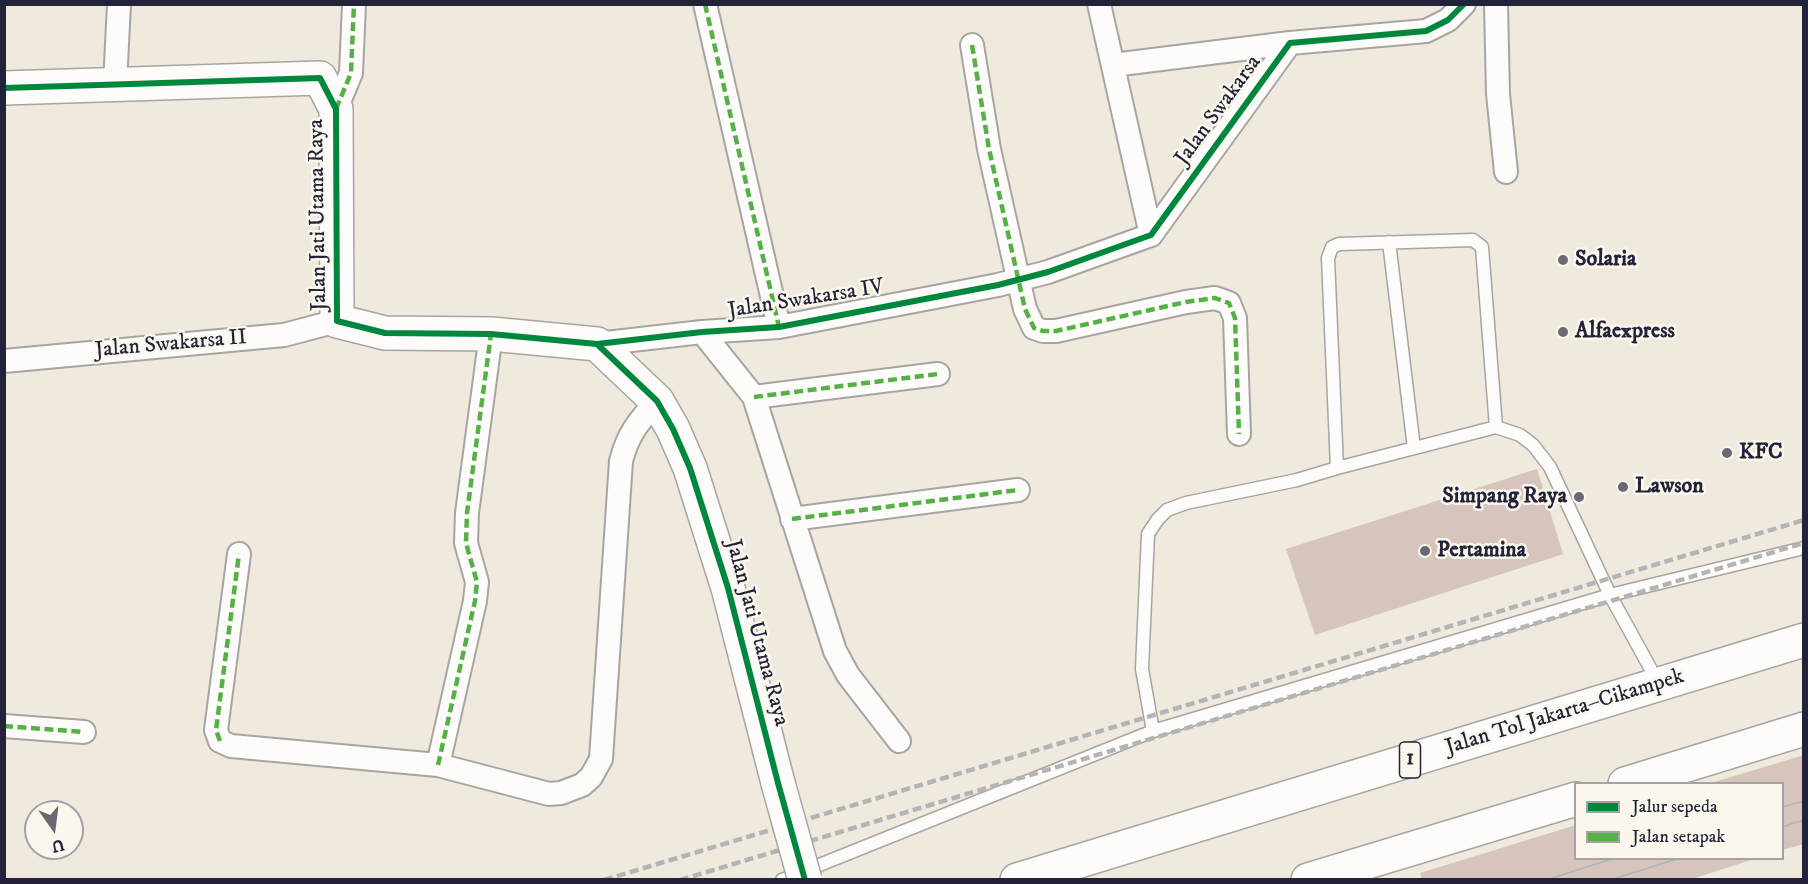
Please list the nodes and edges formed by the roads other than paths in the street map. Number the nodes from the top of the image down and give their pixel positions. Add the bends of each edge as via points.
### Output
1 (118, 4) edge
2 (354, 4) edge
3 (705, 4) edge
4 (1099, 4) edge
5 (1464, 4) edge
6 (1496, 4) edge
7 (1290, 43) junction
8 (972, 45) dead end
9 (1113, 65) junction
10 (115, 84) junction
11 (4, 88) edge
12 (336, 109) junction
13 (1506, 172) dead end
14 (1151, 235) junction
15 (1389, 242) junction
16 (1019, 281) junction
17 (337, 321) junction
18 (779, 327) junction
19 (702, 332) junction
20 (491, 334) junction
21 (597, 344) junction
22 (4, 361) edge
23 (938, 374) dead end
24 (753, 397) junction
25 (657, 401) junction
26 (1496, 427) junction
27 (1239, 434) dead end
28 (1414, 448) junction
29 (1337, 468) junction
30 (1017, 490) dead end
31 (792, 519) junction
32 (1803, 548) edge
33 (239, 554) dead end
34 (1610, 595) junction
35 (1803, 640) edge
36 (1660, 684) junction
37 (4, 726) edge
38 (1803, 729) edge
39 (1153, 731) junction
40 (84, 732) dead end
41 (899, 741) dead end
42 (438, 765) junction
43 (1628, 782) edge
44 (1574, 798) edge
45 (782, 879) edge
46 (806, 879) edge
47 (1017, 879) edge
48 (1308, 879) edge

1 - 10 street
2 - 12 street via 351,74
3 - 18 street
4 - 9 street
5 - 7 street, Jalan Swakarsa via 1448,20 1425,31
6 - 13 street via 1498,94
7 - 9 street
7 - 14 street, Jalan Swakarsa
8 - 16 street via 989,149
9 - 14 street
10 - 11 main road, Jalan Jati Utama Raya
10 - 12 main road, Jalan Jati Utama Raya via 320,78
12 - 17 main road, Jalan Jati Utama Raya
14 - 16 street
15 - 26 lane via 1473,240 1482,247
15 - 28 lane
15 - 29 lane via 1339,244 1329,252
16 - 18 street, Jalan Swakarsa IV
16 - 27 street via 1029,319 1034,328 1043,331 1186,302 1215,298 1229,303 1235,318
17 - 20 main road, Jalan Jati Utama Raya via 385,333
17 - 22 street, Jalan Swakarsa II via 284,335
18 - 19 street, Jalan Swakarsa IV
19 - 21 street, Jalan Swakarsa IV
19 - 24 street
20 - 21 main road, Jalan Jati Utama Raya
20 - 42 street via 467,513 466,543 477,582 476,602
21 - 25 main road, Jalan Jati Utama Raya
23 - 24 street
24 - 31 street
25 - 42 street via 635,425 621,461 598,768 582,785 549,794
25 - 46 main road, Jalan Jati Utama Raya, bridge via 690,468 728,588
26 - 28 lane
26 - 34 lane via 1520,435 1550,467
28 - 29 lane
29 - 39 lane via 1186,503 1167,510 1158,519 1148,534 1142,669
30 - 31 street
31 - 41 street via 835,651 848,675
32 - 34 lane
33 - 42 street via 216,730 220,741 231,746
34 - 36 lane
34 - 39 lane
35 - 36 main road, Jalan Tol Jakarta–Cikampek / 1
36 - 47 main road, Jalan Tol Jakarta–Cikampek / 1
37 - 40 street
38 - 43 main road
39 - 45 lane
44 - 48 main road

